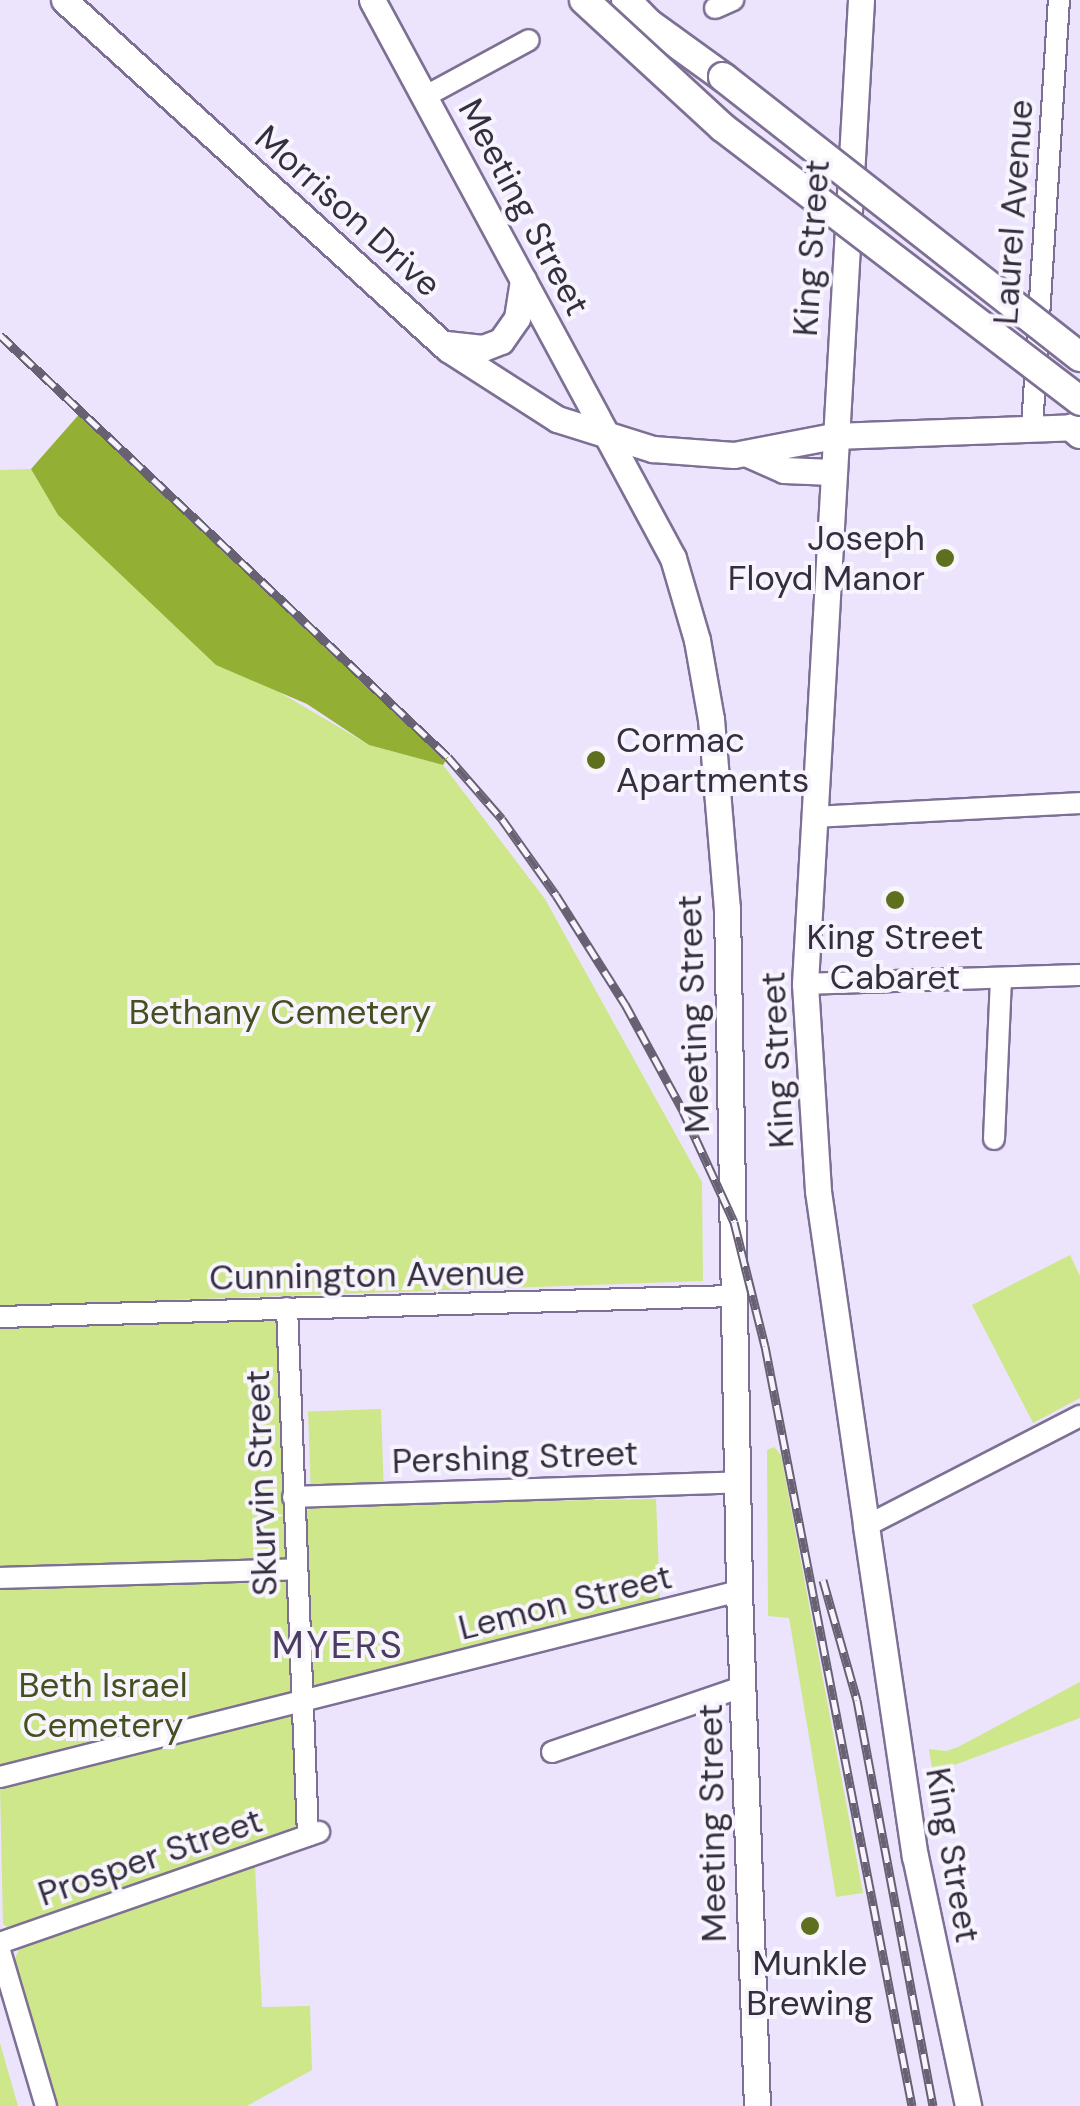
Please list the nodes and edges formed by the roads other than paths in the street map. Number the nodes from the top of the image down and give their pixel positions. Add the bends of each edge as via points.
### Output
1 (64, 0) edge
2 (372, 0) edge
3 (584, 0) edge
4 (626, 0) edge
5 (652, 0) edge
6 (860, 0) edge
7 (1059, 0) edge
8 (529, 40) dead end
9 (723, 77) junction
10 (424, 96) junction
11 (522, 279) junction
12 (442, 344) junction
13 (1080, 356) edge
14 (1078, 422) edge
15 (1032, 428) junction
16 (834, 436) junction
17 (610, 437) junction
18 (748, 454) junction
19 (832, 472) junction
20 (1080, 803) edge
21 (814, 818) junction
22 (1080, 975) edge
23 (1001, 978) junction
24 (805, 984) junction
25 (994, 1139) dead end
26 (735, 1296) junction
27 (287, 1308) junction
28 (0, 1318) edge
29 (1080, 1416) edge
30 (739, 1482) junction
31 (293, 1497) junction
32 (866, 1526) junction
33 (297, 1570) junction
34 (0, 1578) edge
35 (738, 1591) junction
36 (744, 1686) junction
37 (302, 1702) junction
38 (552, 1752) dead end
39 (0, 1778) edge
40 (315, 1834) joint
41 (0, 1947) edge
42 (46, 2106) edge
43 (758, 2106) edge
44 (968, 2106) edge

1 - 12 main road, Morrison Drive
2 - 10 main road, Meeting Street
3 - 14 highway, bridge via 722,127
4 - 9 highway
5 - 9 highway
6 - 16 main road, King Street
7 - 15 street, Laurel Avenue
8 - 10 street
9 - 13 highway, bridge
10 - 11 main road, Meeting Street
11 - 12 main road via 517,318 501,341 474,349
11 - 17 main road, Meeting Street
12 - 17 main road, Morrison Drive via 557,420
14 - 15 main road
15 - 16 main road
16 - 18 main road
16 - 19 main road, King Street
17 - 18 main road, Morrison Drive via 654,448
17 - 26 main road, Meeting Street via 672,558 711,719 727,908
18 - 19 main road via 784,470
19 - 21 main road, King Street
20 - 21 street
21 - 24 main road, King Street
22 - 23 street
23 - 24 street
23 - 25 street
24 - 32 main road, King Street via 818,1191
26 - 27 street, Cunnington Avenue
26 - 30 main road, Meeting Street
27 - 28 street, Cunnington Avenue
27 - 31 street, Skurvin Street
29 - 32 street
30 - 31 street, Pershing Street
30 - 35 main road, Meeting Street
31 - 33 street, Skurvin Street
32 - 44 main road, King Street via 915,1856
33 - 34 street
33 - 37 street, Skurvin Street
35 - 36 main road, Meeting Street
35 - 37 street, Lemon Street
36 - 38 street
36 - 43 main road, Meeting Street
37 - 39 street, Lemon Street
37 - 40 street, Skurvin Street
40 - 41 street, Prosper Street
41 - 42 street

